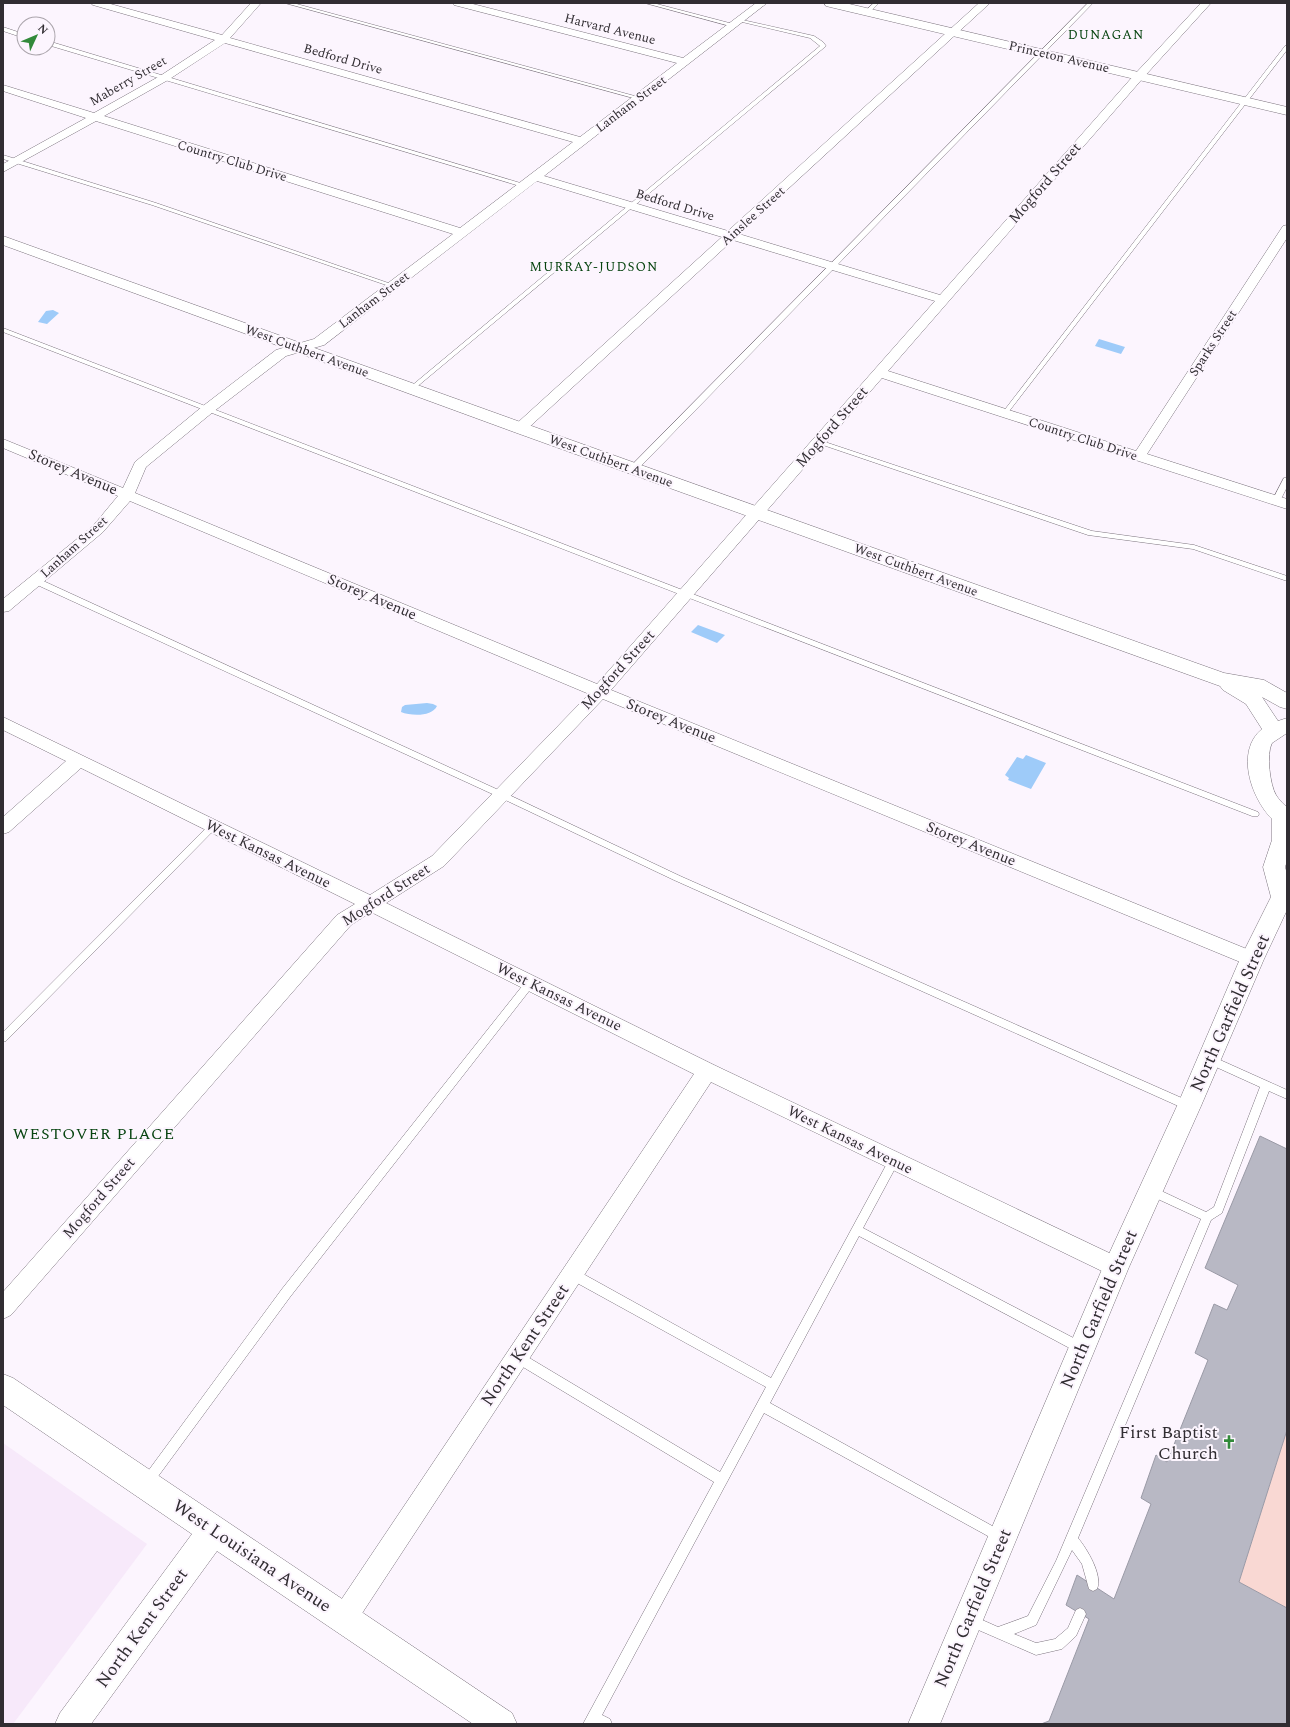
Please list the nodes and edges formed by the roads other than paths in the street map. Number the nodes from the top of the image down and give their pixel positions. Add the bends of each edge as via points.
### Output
1 (96, 3) edge
2 (256, 3) edge
3 (287, 3) edge
4 (457, 3) edge
5 (647, 3) edge
6 (762, 3) edge
7 (830, 3) edge
8 (877, 3) edge
9 (985, 3) edge
10 (1091, 3) edge
11 (1206, 3) edge
12 (867, 12) junction
13 (737, 22) junction
14 (3, 29) edge
15 (953, 32) junction
16 (16, 33) edge
17 (224, 39) junction
18 (56, 45) edge
19 (1287, 47) edge
20 (1040, 53) junction
21 (686, 62) junction
22 (1139, 76) junction
23 (164, 78) junction
24 (3, 88) edge
25 (639, 98) junction
26 (1245, 102) junction
27 (1287, 111) edge
28 (94, 118) junction
29 (582, 141) junction
30 (3, 157) edge
31 (18, 162) junction
32 (3, 170) edge
33 (536, 178) junction
34 (525, 186) junction
35 (631, 206) junction
36 (1287, 229) edge
37 (462, 234) junction
38 (731, 236) junction
39 (3, 240) edge
40 (831, 266) junction
41 (394, 286) junction
42 (944, 300) junction
43 (3, 330) edge
44 (300, 348) junction
45 (880, 373) junction
46 (411, 388) junction
47 (208, 410) junction
48 (1005, 413) junction
49 (520, 428) junction
50 (819, 442) junction
51 (3, 443) edge
52 (1139, 456) junction
53 (632, 468) junction
54 (1287, 480) edge
55 (127, 494) junction
56 (1281, 503) edge
57 (756, 513) junction
58 (1287, 579) edge
59 (36, 581) junction
60 (686, 594) junction
61 (3, 608) edge
62 (1220, 679) junction
63 (600, 692) junction
64 (1287, 702) edge
65 (3, 723) edge
66 (1280, 728) edge
67 (78, 761) junction
68 (502, 794) junction
69 (1255, 814) dead end
70 (1285, 818) edge
71 (213, 826) junction
72 (3, 828) edge
73 (1284, 895) edge
74 (370, 903) junction
75 (1252, 959) junction
76 (530, 983) junction
77 (3, 1038) edge
78 (1210, 1059) junction
79 (707, 1071) junction
80 (1266, 1086) junction
81 (1287, 1095) edge
82 (1189, 1106) junction
83 (894, 1161) junction
84 (1150, 1191) junction
85 (1207, 1217) junction
86 (857, 1230) junction
87 (1116, 1267) junction
88 (572, 1274) junction
89 (3, 1308) edge
90 (1082, 1348) junction
91 (517, 1357) junction
92 (773, 1385) junction
93 (3, 1388) edge
94 (762, 1405) junction
95 (722, 1480) junction
96 (145, 1485) junction
97 (213, 1532) junction
98 (1003, 1538) junction
99 (1071, 1540) junction
100 (1092, 1585) dead end
101 (1080, 1614) dead end
102 (344, 1618) junction
103 (968, 1619) junction
104 (998, 1633) junction
105 (596, 1722) edge
106 (71, 1724) edge
107 (501, 1724) edge
108 (924, 1724) edge

1 - 17 street, Bedford Drive
2 - 17 street, Maberry Street
3 - 25 lane
4 - 21 street, Harvard Avenue
5 - 13 lane
6 - 13 street, Lanham Street
7 - 12 street, Princeton Avenue
8 - 12 lane
9 - 15 street, Ainslee Street
10 - 20 lane
11 - 22 street, Mogford Street
12 - 15 street, Princeton Avenue
13 - 21 street, Lanham Street
13 - 35 lane via 812,37 823,46
14 - 16 lane
15 - 20 street, Princeton Avenue
15 - 38 street, Ainslee Street
17 - 23 street, Maberry Street
17 - 29 street, Bedford Drive
18 - 23 lane
19 - 26 lane
20 - 22 street, Princeton Avenue
20 - 40 lane
21 - 25 street, Lanham Street
22 - 26 street, Princeton Avenue
22 - 42 street, Mogford Street
23 - 28 street, Maberry Street
23 - 34 lane
24 - 28 street, Country Club Drive
25 - 29 street, Lanham Street
26 - 27 street, Princeton Avenue
26 - 48 lane
28 - 31 street, Maberry Street
28 - 37 street, Country Club Drive
29 - 33 street, Lanham Street
30 - 31 lane
31 - 32 street, Maberry Street
31 - 41 lane via 154,204
33 - 34 street, Lanham Street
33 - 35 street, Bedford Drive
34 - 37 street, Lanham Street
35 - 38 street, Bedford Drive
35 - 46 lane
36 - 52 street, Sparks Street
37 - 41 street, Lanham Street
38 - 40 street, Bedford Drive
38 - 49 street, Ainslee Street
39 - 44 street, West Cuthbert Avenue
40 - 42 street, Bedford Drive
40 - 53 lane
41 - 44 street, Lanham Street via 319,342
42 - 45 street, Mogford Street
43 - 47 lane
44 - 46 street, West Cuthbert Avenue
44 - 47 street, Lanham Street via 281,353
45 - 48 street, Country Club Drive
45 - 50 street, Mogford Street
46 - 49 street, West Cuthbert Avenue
47 - 55 street, Lanham Street via 140,465
47 - 60 lane
48 - 52 street, Country Club Drive
49 - 53 street, West Cuthbert Avenue
50 - 57 street, Mogford Street
50 - 58 lane via 1091,533 1194,547
51 - 55 street, Storey Avenue
52 - 56 street, Country Club Drive
53 - 57 street, West Cuthbert Avenue
54 - 56 lane
55 - 59 street, Lanham Street via 98,529
55 - 63 street, Storey Avenue
57 - 60 street, Mogford Street
57 - 62 street, West Cuthbert Avenue
59 - 61 street, Lanham Street
59 - 68 lane
60 - 63 street, Mogford Street
60 - 69 lane
62 - 64 street, West Cuthbert Avenue via 1257,685
62 - 66 street, West Cuthbert Avenue via 1253,698
63 - 68 street, Mogford Street
63 - 75 street, Storey Avenue
65 - 67 street, West Kansas Avenue
66 - 70 street via 1262,741 1257,755 1262,788 1271,804
67 - 71 street, West Kansas Avenue
67 - 72 street
68 - 74 street, Mogford Street via 438,861
68 - 82 lane via 685,881
70 - 73 street via 1283,840 1274,867
71 - 74 street, West Kansas Avenue
71 - 77 lane
73 - 75 street, North Garfield Street
74 - 76 street, West Kansas Avenue
74 - 89 street, Mogford Street via 344,920
75 - 78 street, North Garfield Street
76 - 79 street, West Kansas Avenue
76 - 96 lane via 286,1293
78 - 80 lane
78 - 82 street, North Garfield Street
79 - 83 street, West Kansas Avenue
79 - 88 street, North Kent Street
80 - 81 lane
80 - 85 lane via 1218,1210
82 - 84 street, North Garfield Street
83 - 86 lane
83 - 87 street, West Kansas Avenue
84 - 85 lane
84 - 87 street, North Garfield Street
85 - 99 lane
86 - 90 lane
86 - 92 lane
87 - 90 street, North Garfield Street
88 - 91 street, North Kent Street
88 - 92 lane
90 - 98 street, North Garfield Street
91 - 95 lane
91 - 102 street, North Kent Street
92 - 94 lane
93 - 96 street, West Louisiana Avenue
94 - 95 lane
94 - 98 lane
95 - 105 lane
96 - 97 street, West Louisiana Avenue
97 - 102 street, West Louisiana Avenue
97 - 106 street, North Kent Street
98 - 103 street, North Garfield Street
99 - 100 lane via 1083,1553 1090,1566
99 - 104 lane via 1032,1621
101 - 104 lane via 1072,1632 1058,1645 1036,1649
102 - 107 street, West Louisiana Avenue
103 - 104 lane
103 - 108 street, North Garfield Street

